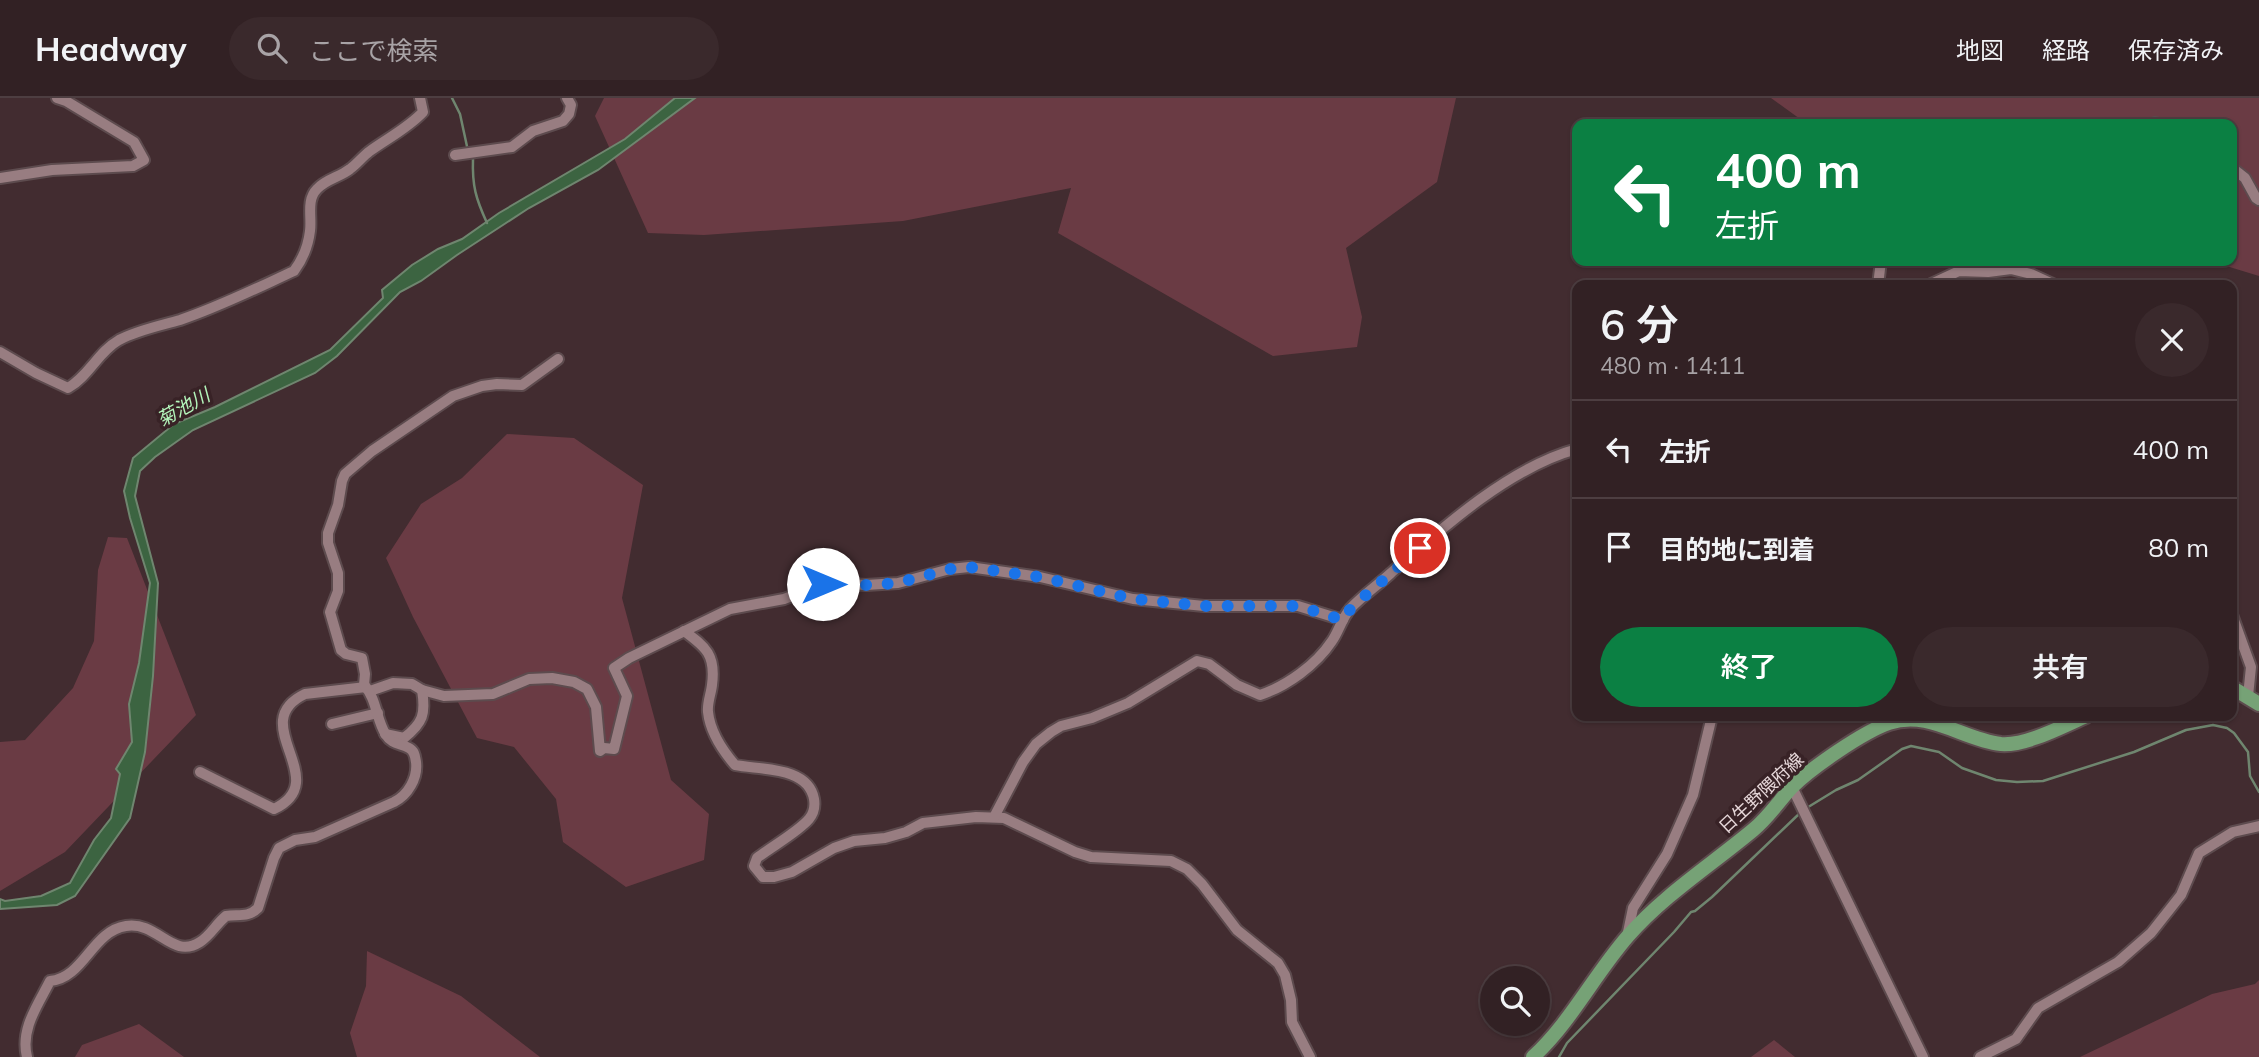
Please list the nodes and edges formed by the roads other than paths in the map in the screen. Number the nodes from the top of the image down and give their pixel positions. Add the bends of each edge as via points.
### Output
1 (57, 98) edge
2 (420, 98) edge
3 (567, 98) edge
4 (456, 155) dead end
5 (2237, 172) edge
6 (0, 178) edge
7 (2259, 200) edge
8 (1940, 280) edge
9 (2044, 280) edge
10 (0, 352) edge
11 (558, 359) dead end
12 (1572, 451) edge
13 (1343, 620) junction
14 (2237, 628) edge
15 (684, 631) junction
16 (368, 689) junction
17 (422, 690) junction
18 (2237, 691) edge
19 (2253, 700) edge
20 (378, 713) junction
21 (1711, 721) edge
22 (1899, 721) edge
23 (1932, 721) edge
24 (2074, 721) edge
25 (332, 724) dead end
26 (385, 734) junction
27 (200, 772) dead end
28 (1792, 787) junction
29 (994, 817) junction
30 (2259, 826) edge
31 (1627, 937) junction
32 (27, 1057) edge
33 (1310, 1057) edge
34 (1533, 1057) edge
35 (1923, 1057) edge
36 (1980, 1057) edge

1 - 6 street via 134,142 144,160 133,166
2 - 10 street via 423,112 414,122 314,191 307,246 294,271 117,341 68,388
3 - 4 street via 571,105 563,121 533,131 512,147
5 - 7 street
8 - 9 street via 1959,271 2011,269
11 - 16 street via 522,385 482,386 453,396 345,474 328,533 338,573 338,591 330,612 341,650 362,659
12 - 13 street via 1507,482 1458,517 1351,608
13 - 15 street via 1298,606 1204,606 1133,599 1040,577 969,567 898,583 823,584 784,599 730,609
13 - 29 street via 1321,654 1277,689 1260,695 1197,661 1128,703 1061,726 1036,744
14 - 19 street via 2251,667
15 - 17 street via 614,668 627,696 614,749 600,751 596,707 587,689 574,682 528,680 493,694 444,696
15 - 29 street via 708,649 713,671 707,709 710,722 735,765 797,776 813,793 810,818 757,858 754,866 763,877 792,873 834,848 885,838 923,823
16 - 17 street via 393,683
16 - 20 street
16 - 27 street via 305,694 291,704 283,726 297,785 285,804 274,809
17 - 26 street via 424,714 418,725 404,738
18 - 19 main road
20 - 25 street
20 - 26 street
21 - 31 street via 1693,795 1667,854 1633,908
22 - 28 main road, 日生野隈府線 via 1829,758
23 - 24 main road, 日生野隈府線 via 2003,744 2025,741
26 - 32 street via 414,753 417,772 402,798 279,848 253,914 226,916 199,943 178,947 141,926 111,931 70,973 50,981 25,1034
28 - 31 main road, 日生野隈府線 via 1755,829 1684,883
28 - 35 street
29 - 33 street via 1091,857 1171,861 1187,869 1237,930 1278,963 1291,1000 1292,1022
30 - 36 street via 2233,832 2199,853 2181,895 2151,933 2118,962 2038,1008 2016,1039
31 - 34 main road, 日生野隈府線

